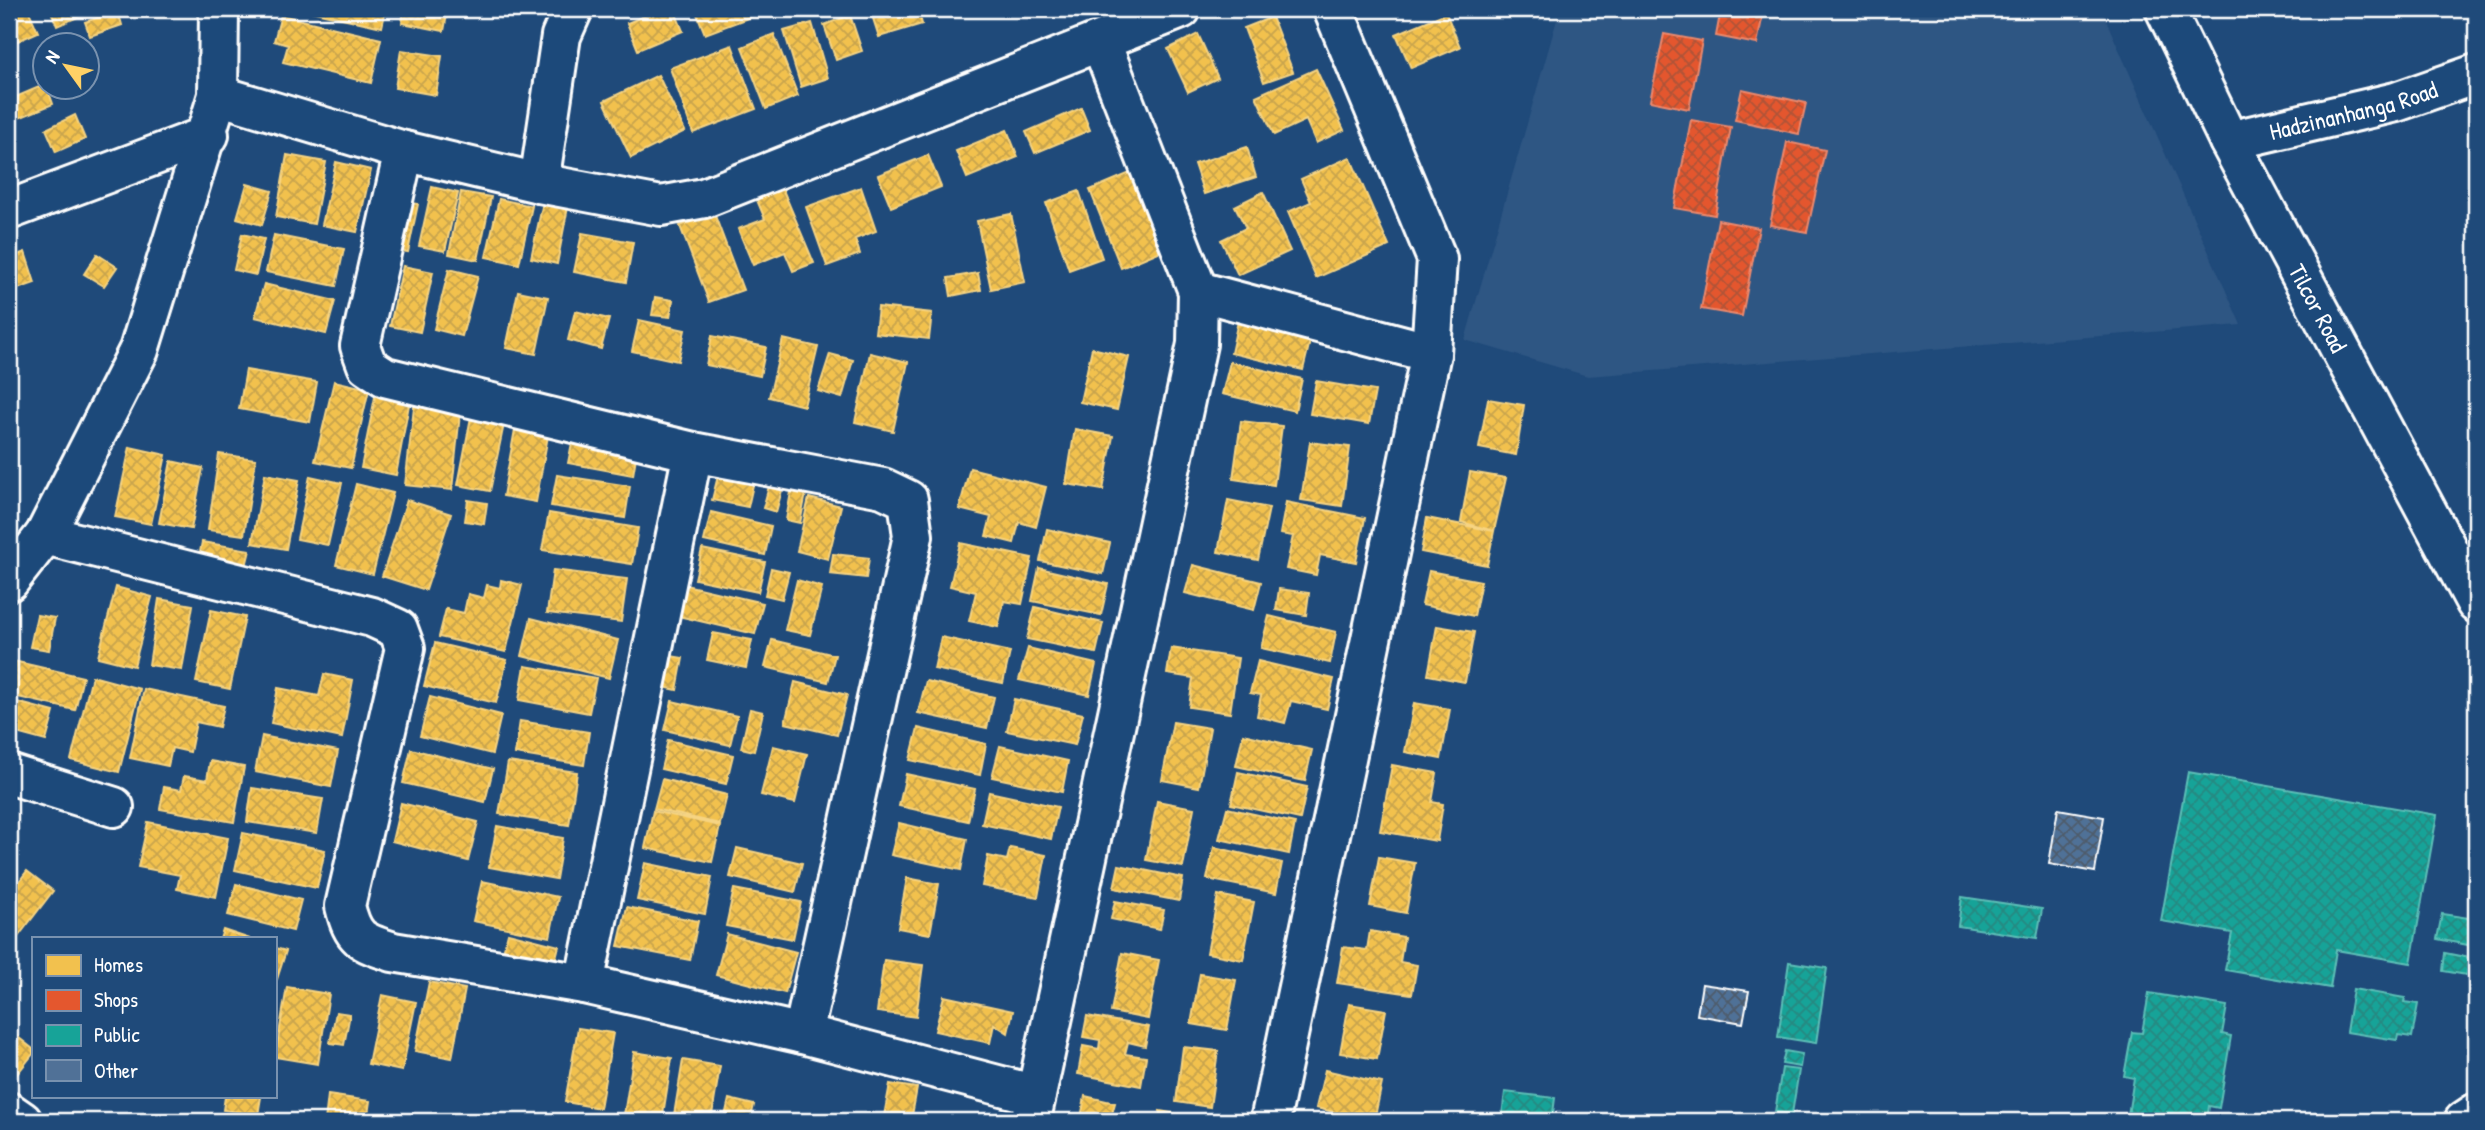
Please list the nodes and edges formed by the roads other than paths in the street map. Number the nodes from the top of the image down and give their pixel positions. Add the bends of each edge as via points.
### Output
1 (219, 9) edge
2 (573, 9) edge
3 (1181, 9) edge
4 (1333, 9) edge
5 (2165, 9) edge
6 (1101, 43) junction
7 (2476, 74) edge
8 (218, 95) junction
9 (209, 135) junction
10 (2229, 141) junction
11 (404, 151) junction
12 (539, 183) junction
13 (9, 210) edge
14 (1198, 291) junction
15 (1431, 353) junction
16 (693, 452) junction
17 (44, 535) junction
18 (9, 581) edge
19 (2476, 603) edge
20 (9, 774) edge
21 (114, 807) dead end
22 (584, 984) junction
23 (803, 1034) junction
24 (1033, 1108) edge
25 (9, 1112) edge
26 (2476, 1113) edge
27 (22, 1121) edge
28 (1270, 1121) edge
29 (2464, 1121) edge

1 - 8 street
2 - 12 street via 561,36
3 - 6 street
4 - 15 street via 1437,259
5 - 10 street, Tilcor Road
6 - 12 street via 704,198 661,206
6 - 14 street
7 - 10 street, Hadzinanhanga Road via 2396,102
8 - 9 street
8 - 11 street
9 - 13 street
9 - 17 street via 139,350
10 - 19 street, Tilcor Road
11 - 12 street
11 - 16 street via 360,346 367,365 385,377
14 - 15 street
14 - 24 street via 1197,344
15 - 28 street
16 - 22 street
16 - 23 street via 883,488 908,500 912,536
17 - 18 street
17 - 22 street via 372,617 398,629 405,648 345,906 351,930 366,944 393,952
20 - 21 street
22 - 23 street
23 - 24 street
25 - 27 street
26 - 29 street

